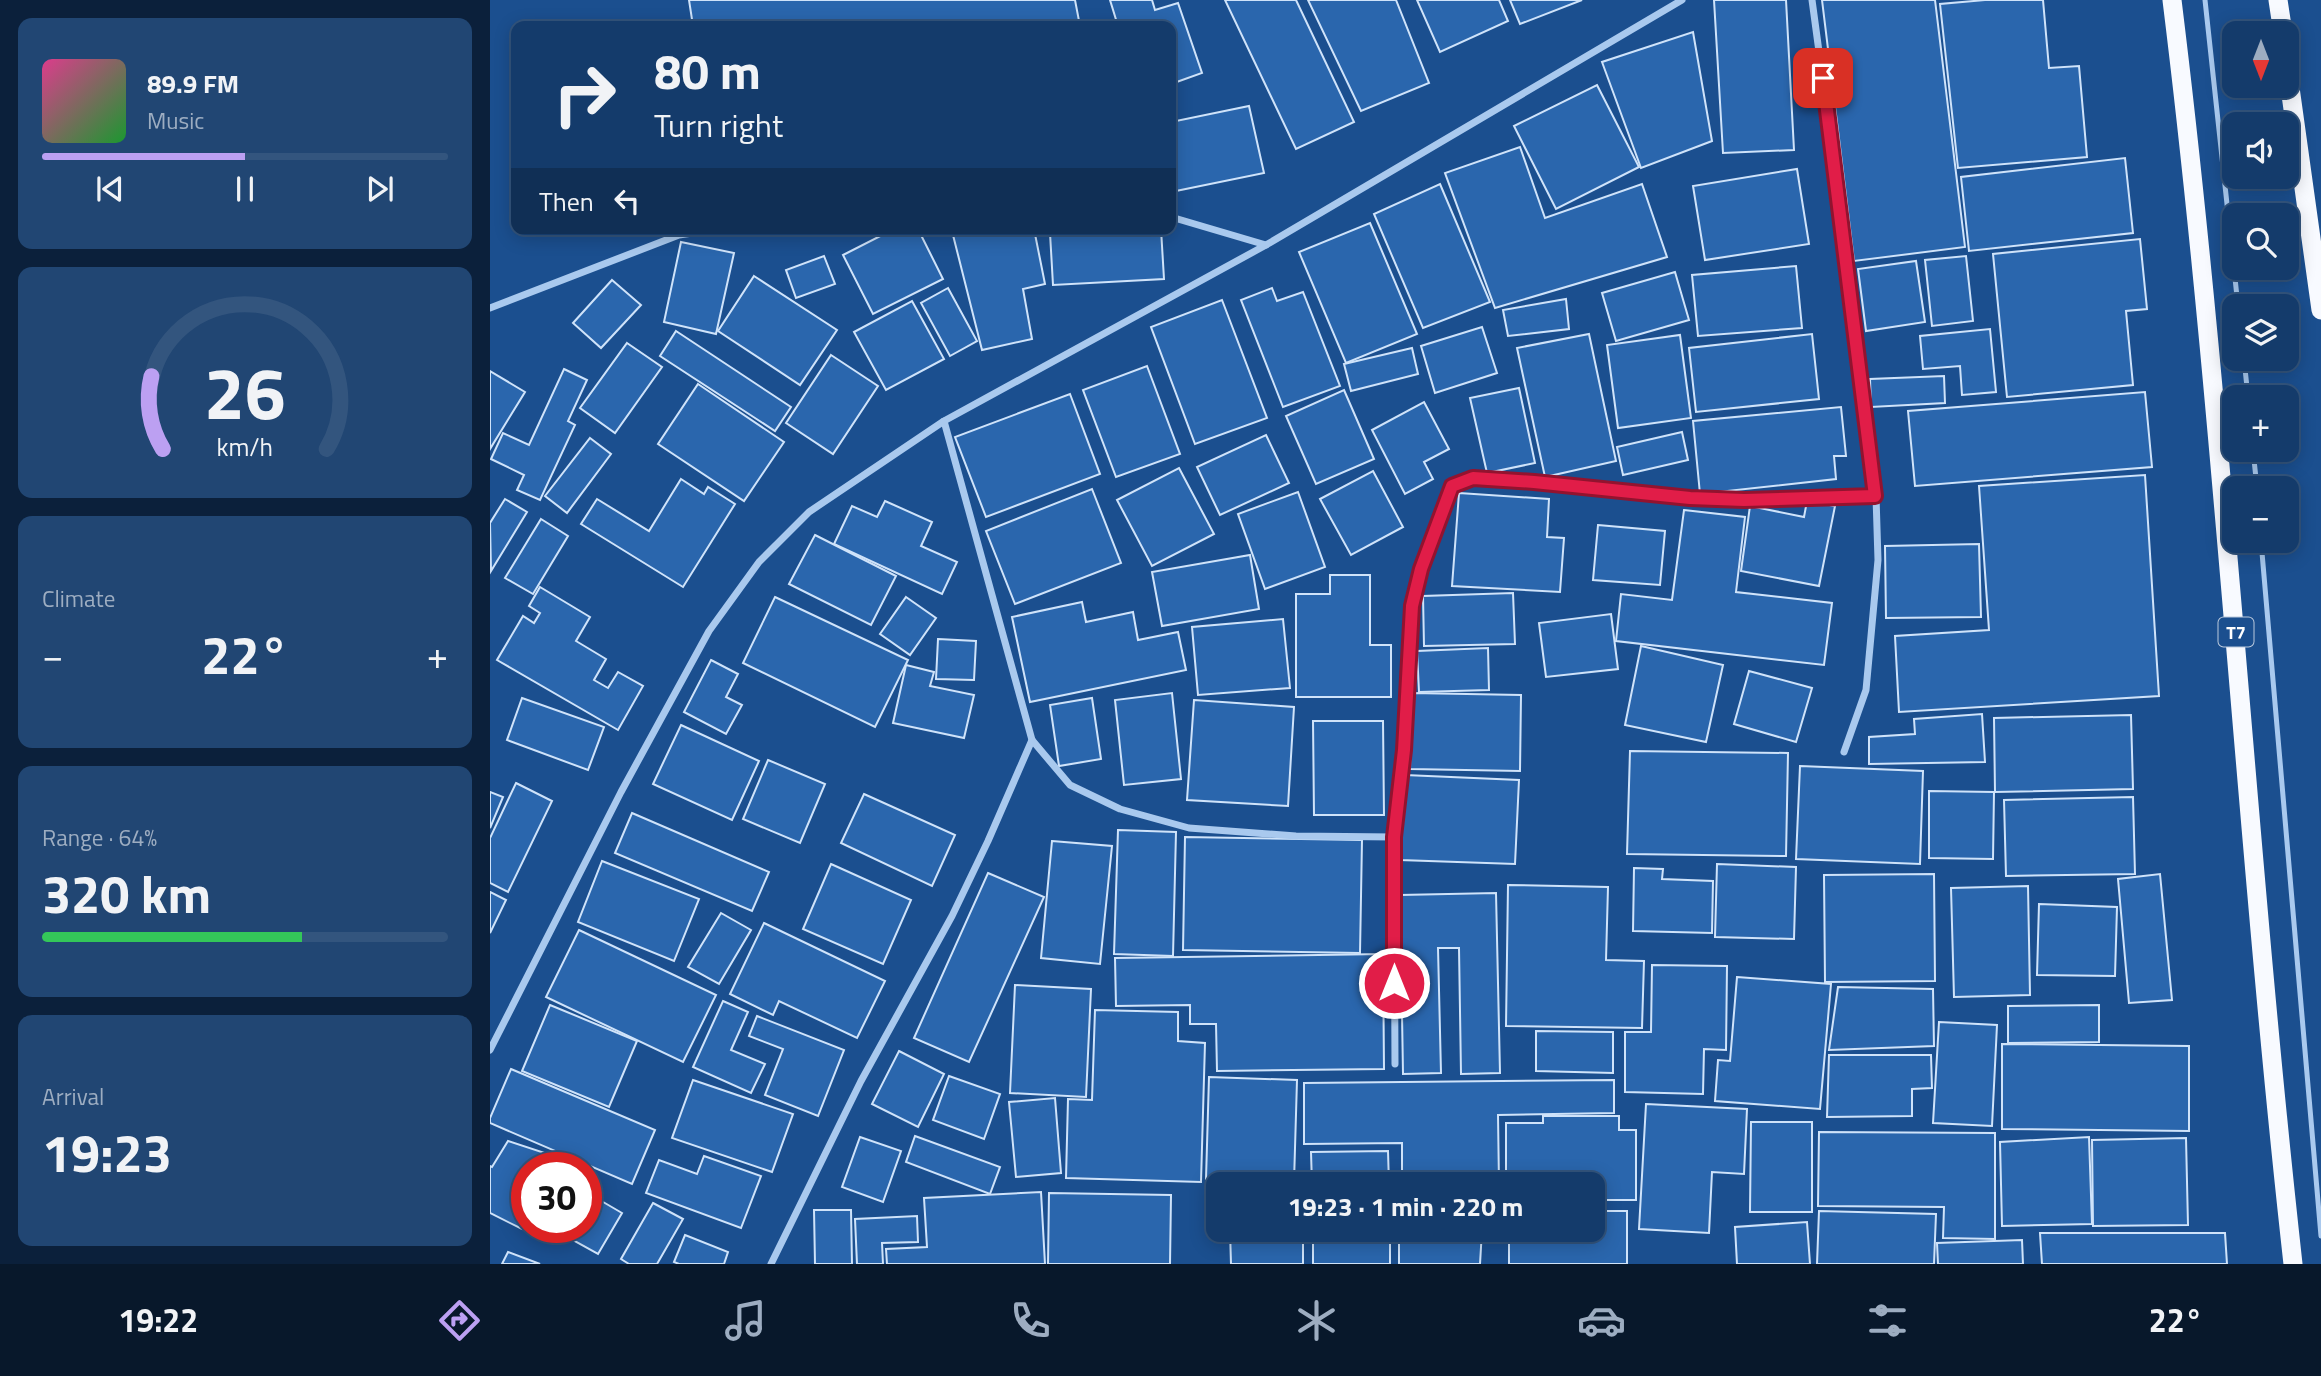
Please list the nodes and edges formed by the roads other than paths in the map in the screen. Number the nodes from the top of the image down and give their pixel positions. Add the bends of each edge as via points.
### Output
1 (1682, 0) edge
2 (1812, 0) edge
3 (2172, 0) edge
4 (2205, 0) edge
5 (2278, 0) edge
6 (2281, 21) edge
7 (2291, 98) edge
8 (1176, 218) edge
9 (678, 235) edge
10 (1266, 244) junction
11 (2237, 294) edge
12 (490, 307) edge
13 (2321, 310) edge
14 (944, 421) junction
15 (1875, 496) junction
16 (2262, 553) edge
17 (1032, 740) junction
18 (1844, 752) dead end
19 (1394, 837) junction
20 (490, 1050) edge
21 (1395, 1064) dead end
22 (2321, 1236) edge
23 (771, 1264) edge
24 (2293, 1264) edge

1 - 10 street
2 - 15 street
3 - 24 highway, T7 via 2236,631
4 - 11 lane
5 - 6 highway
7 - 13 highway
8 - 10 street
9 - 12 street
10 - 14 street
14 - 17 street
14 - 20 street via 809,512 759,562 709,631
15 - 18 street via 1878,560 1866,690
15 - 19 street via 1690,498 1473,478 1452,486 1412,606
16 - 22 lane
17 - 19 street via 1070,785 1120,809 1189,828
17 - 23 street via 952,916 861,1081
19 - 21 street

